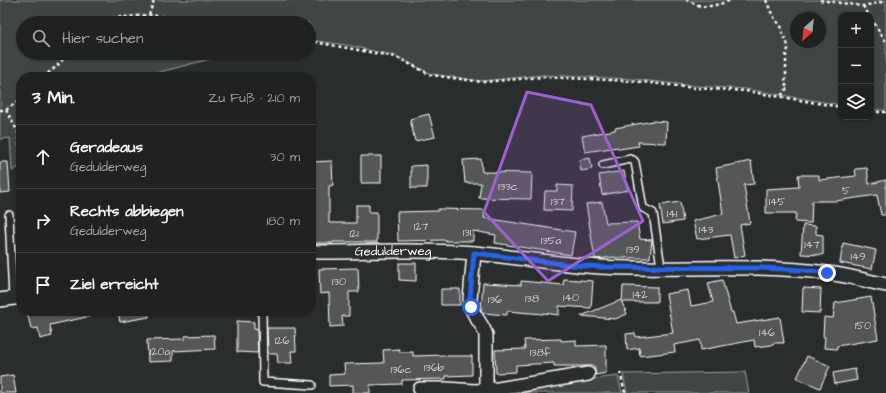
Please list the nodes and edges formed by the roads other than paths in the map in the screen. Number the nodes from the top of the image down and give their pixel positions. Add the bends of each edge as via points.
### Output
1 (603, 165) dead end
2 (9, 215) dead end
3 (316, 252) edge
4 (474, 253) junction
5 (661, 268) junction
6 (886, 285) edge
7 (11, 299) edge
8 (262, 316) edge
9 (588, 374) dead end
10 (312, 385) dead end
11 (420, 388) dead end
12 (486, 390) junction

1 - 5 lane via 630,159 635,162 643,208 653,213
2 - 7 lane
3 - 4 street, Gedulderweg
4 - 5 street, Gedulderweg via 571,265
4 - 12 street via 470,299 473,313 486,335
5 - 6 street, Gedulderweg via 804,270
8 - 10 lane via 263,382
9 - 12 street
11 - 12 street

